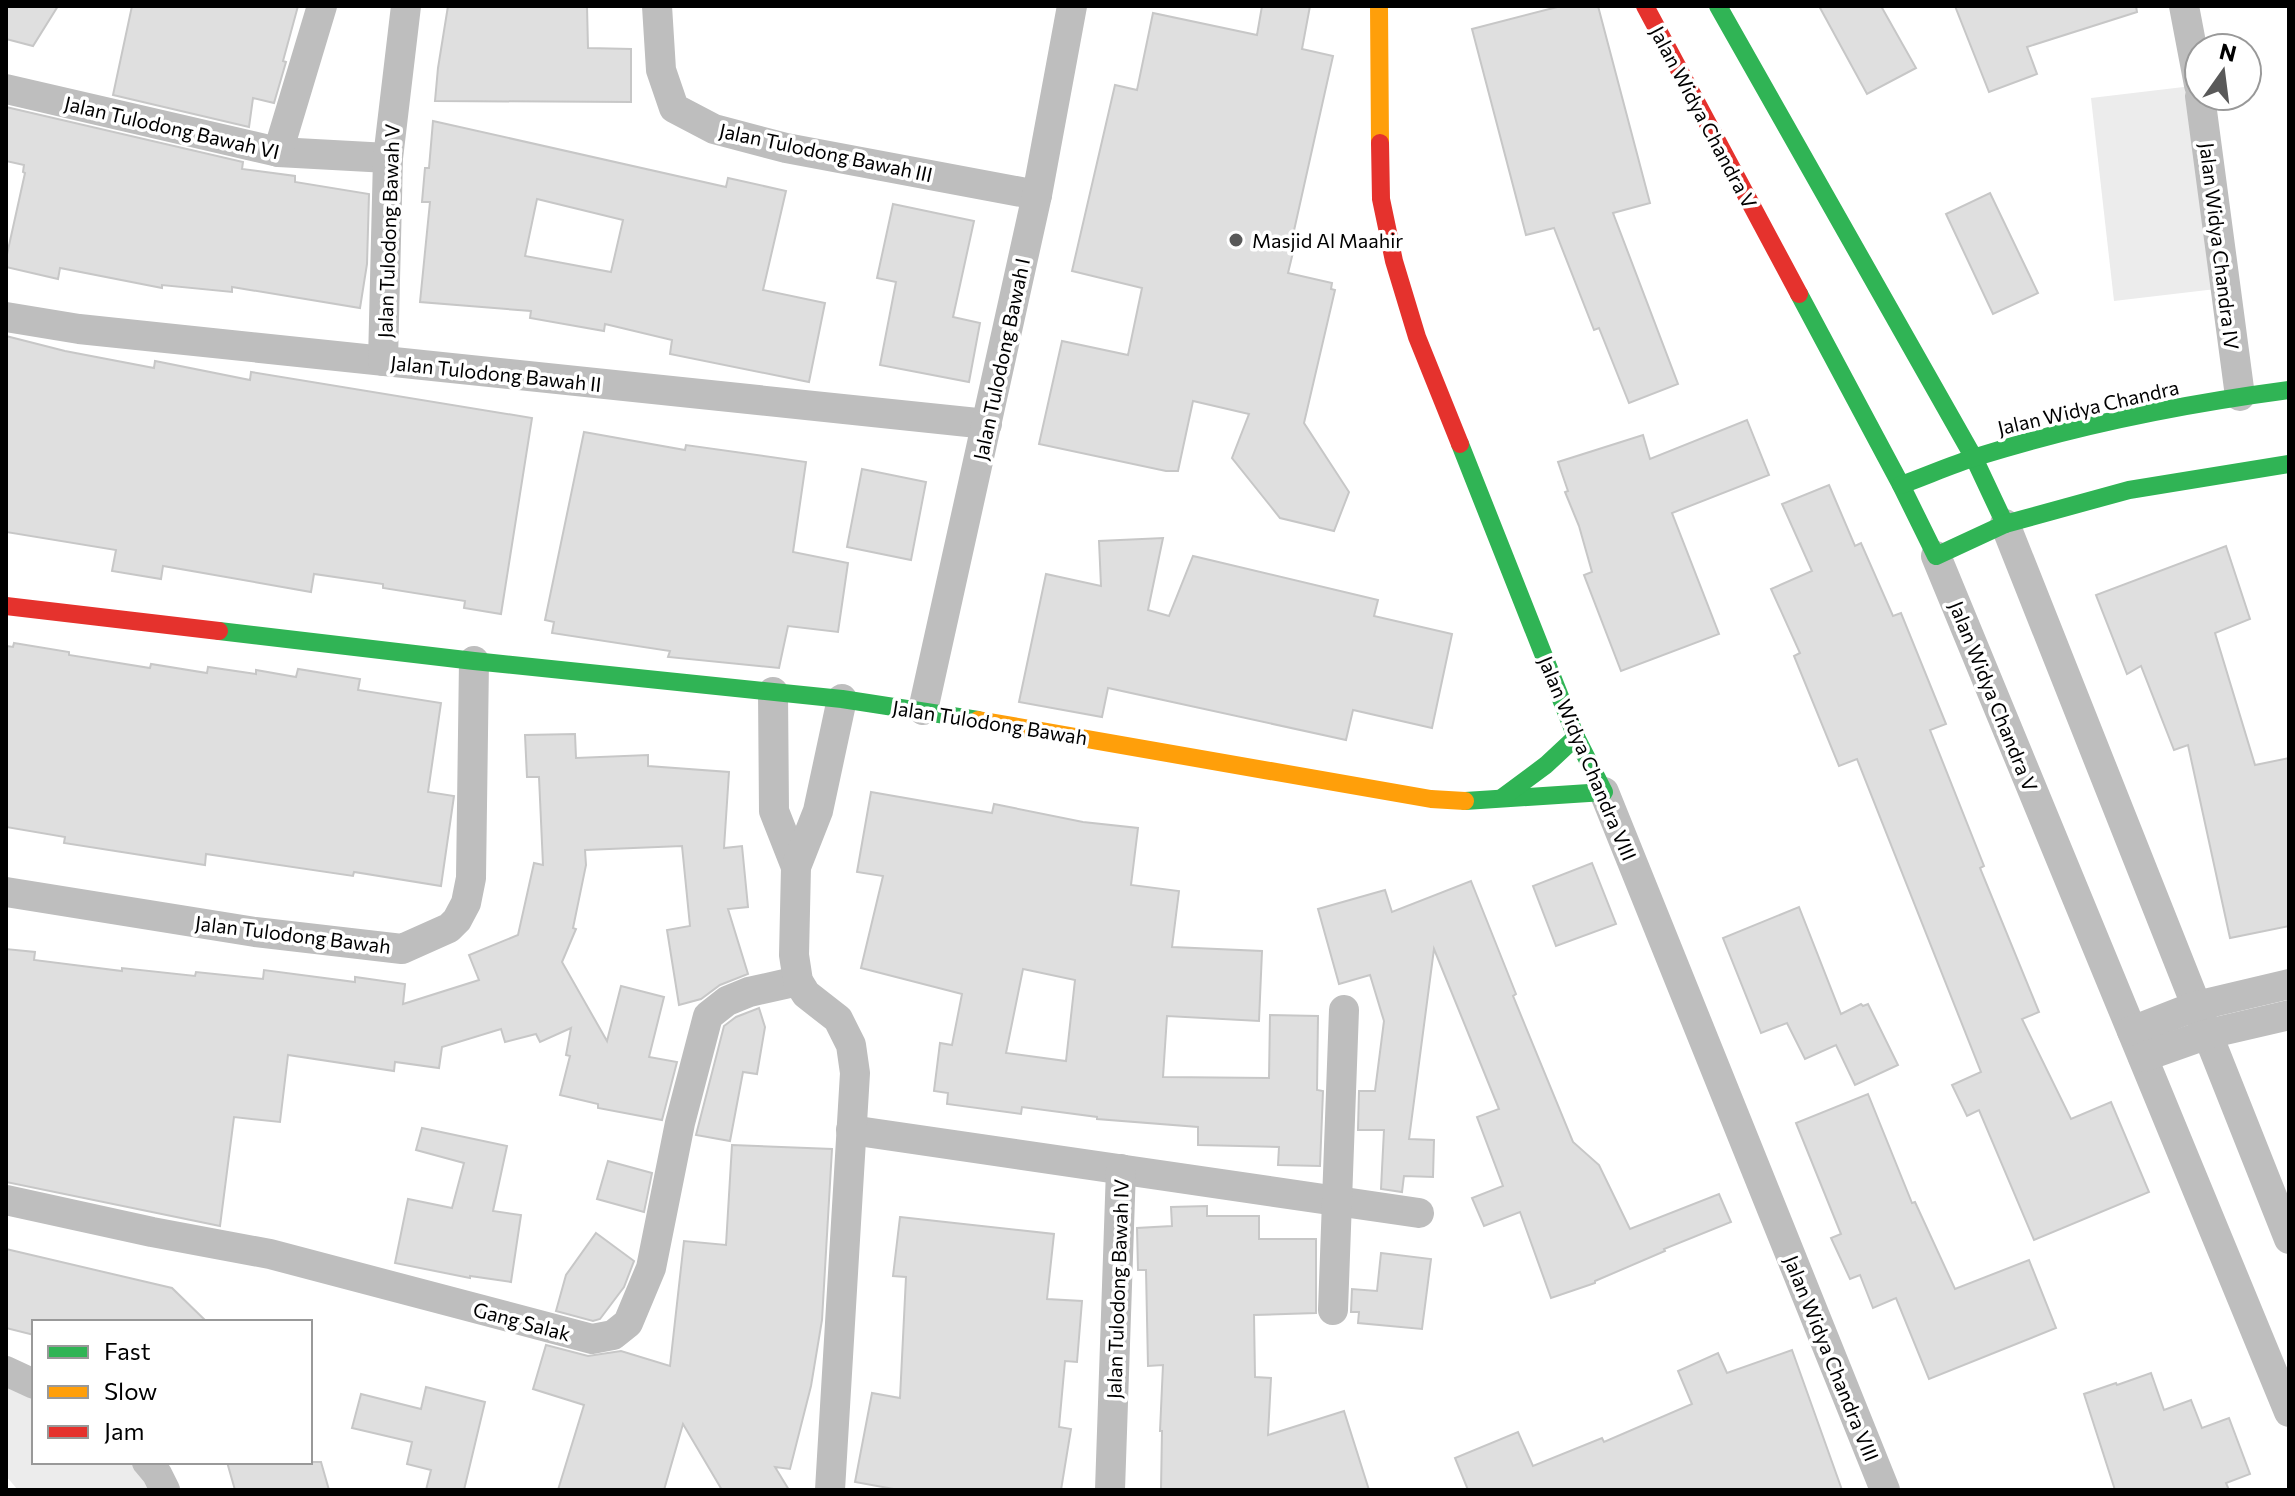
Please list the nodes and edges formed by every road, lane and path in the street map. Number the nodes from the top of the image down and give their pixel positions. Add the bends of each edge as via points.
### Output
1 (322, 6) edge
2 (406, 6) edge
3 (657, 6) edge
4 (1072, 6) edge
5 (1379, 6) edge
6 (1645, 6) edge
7 (1718, 6) edge
8 (2184, 6) edge
9 (2189, 32) edge
10 (6, 89) edge
11 (2202, 112) edge
12 (278, 152) junction
13 (388, 158) junction
14 (1037, 195) junction
15 (6, 317) edge
16 (383, 361) junction
17 (2289, 390) edge
18 (2240, 396) junction
19 (987, 424) junction
20 (1974, 458) junction
21 (2289, 464) edge
22 (1901, 485) junction
23 (2005, 524) junction
24 (1936, 556) junction
25 (6, 606) edge
26 (474, 661) junction
27 (773, 692) junction
28 (842, 699) junction
29 (923, 710) junction
30 (1576, 737) junction
31 (1604, 792) junction
32 (1503, 797) junction
33 (796, 867) junction
34 (6, 892) edge
35 (798, 981) junction
36 (2289, 984) edge
37 (2196, 1006) junction
38 (1344, 1010) dead end
39 (2289, 1015) edge
40 (2208, 1034) junction
41 (2137, 1044) junction
42 (851, 1130) junction
43 (1121, 1169) junction
44 (6, 1200) edge
45 (1337, 1201) junction
46 (1419, 1213) dead end
47 (2289, 1239) edge
48 (1333, 1310) dead end
49 (6, 1371) edge
50 (32, 1383) edge
51 (2289, 1412) edge
52 (149, 1464) edge
53 (165, 1490) edge
54 (830, 1490) edge
55 (1110, 1490) edge
56 (1885, 1490) edge

1 - 12 street
2 - 13 street, Jalan Tulodong Bawah V
3 - 14 street, Jalan Tulodong Bawah III via 661,70 674,108 714,129 786,148
4 - 14 street, Jalan Tulodong Bawah I
5 - 30 street, Jalan Widya Chandra VIII via 1381,199 1394,261 1417,337
6 - 22 street, Jalan Widya Chandra V
7 - 20 street
8 - 9 street
10 - 12 street, Jalan Tulodong Bawah VI
11 - 18 street, Jalan Widya Chandra IV
12 - 13 street, Jalan Tulodong Bawah VI
13 - 16 street, Jalan Tulodong Bawah V
14 - 19 street, Jalan Tulodong Bawah I
15 - 16 street, Jalan Tulodong Bawah II
16 - 19 street, Jalan Tulodong Bawah II
17 - 18 street, Jalan Widya Chandra
18 - 20 street, Jalan Widya Chandra via 2105,421
19 - 29 street, Jalan Tulodong Bawah I
20 - 22 street, Jalan Widya Chandra
20 - 23 street
21 - 23 street via 2129,490
22 - 24 street, Jalan Widya Chandra V
23 - 24 street
23 - 37 street
24 - 41 street, Jalan Widya Chandra V
25 - 26 street, Jalan Tulodong Bawah
26 - 27 street, Jalan Tulodong Bawah
26 - 34 street, Jalan Tulodong Bawah via 471,878 466,903 449,928 402,949 255,932
27 - 28 street, Jalan Tulodong Bawah
27 - 33 street via 774,811
28 - 29 street, Jalan Tulodong Bawah
28 - 33 street via 818,811
29 - 32 street, Jalan Tulodong Bawah via 1431,799
30 - 31 street, Jalan Widya Chandra VIII
30 - 32 street
31 - 32 street, Jalan Tulodong Bawah
31 - 56 street, Jalan Widya Chandra VIII
33 - 35 street
35 - 42 street via 838,1019 851,1045
35 - 44 street, Gang Salak via 749,992 708,1016 651,1268 628,1323 613,1335 592,1339 270,1254
36 - 37 street
37 - 40 street
37 - 41 street
38 - 45 street
39 - 40 street
40 - 41 street
40 - 47 street
41 - 51 street, Jalan Widya Chandra V
42 - 43 street, Jalan Tulodong Bawah IV
42 - 54 street
43 - 45 street
43 - 55 street, Jalan Tulodong Bawah IV
45 - 46 street
45 - 48 street
49 - 50 street
52 - 53 street

